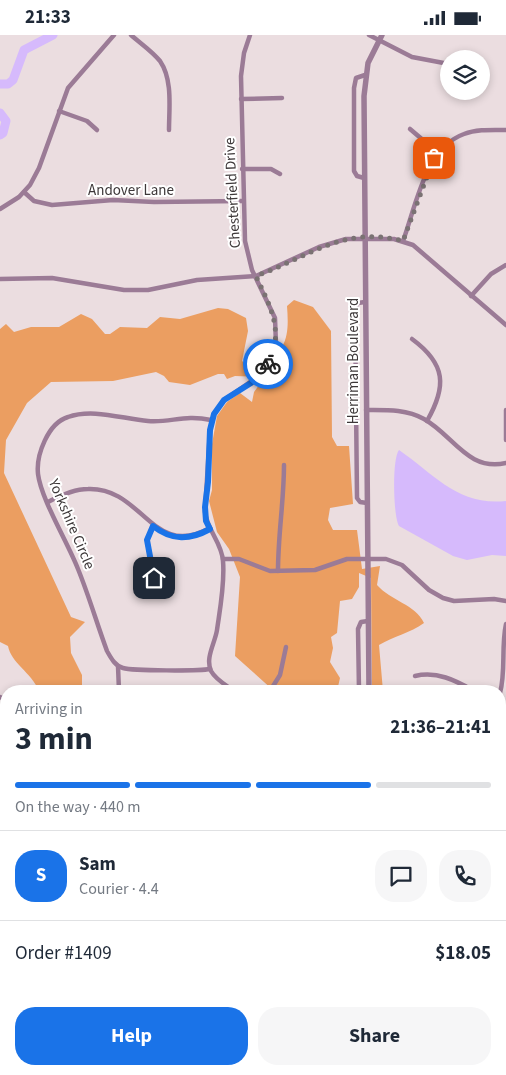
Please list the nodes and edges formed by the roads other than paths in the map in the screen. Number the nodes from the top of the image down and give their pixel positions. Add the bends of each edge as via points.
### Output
1 (114, 35) edge
2 (131, 35) edge
3 (250, 35) edge
4 (369, 35) edge
5 (380, 38) edge
6 (440, 62) edge
7 (366, 75) junction
8 (282, 98) dead end
9 (241, 99) junction
10 (59, 111) junction
11 (410, 129) dead end
12 (97, 130) dead end
13 (169, 130) dead end
14 (506, 131) edge
15 (437, 152) junction
16 (242, 169) junction
17 (280, 174) dead end
18 (364, 178) junction
19 (24, 192) junction
20 (243, 201) junction
21 (0, 209) edge
22 (365, 238) junction
23 (403, 241) junction
24 (506, 265) edge
25 (256, 276) junction
26 (0, 279) edge
27 (471, 296) junction
28 (366, 302) junction
29 (506, 325) edge
30 (412, 339) dead end
31 (506, 409) edge
32 (366, 410) junction
33 (212, 420) junction
34 (428, 421) junction
35 (506, 440) edge
36 (506, 463) edge
37 (284, 465) dead end
38 (48, 502) junction
39 (367, 503) junction
40 (153, 526) junction
41 (210, 529) junction
42 (368, 558) junction
43 (223, 559) junction
44 (278, 571) junction
45 (157, 594) dead end
46 (506, 601) edge
47 (368, 621) junction
48 (506, 624) edge
49 (286, 647) dead end
50 (118, 666) junction
51 (210, 669) junction
52 (414, 676) dead end
53 (119, 685) edge
54 (225, 685) edge
55 (274, 685) edge
56 (359, 685) edge
57 (369, 685) edge
58 (461, 685) edge
59 (502, 685) edge

1 - 10 street via 68,88
2 - 13 street via 156,57 163,68 168,90
3 - 9 street, Chesterfield Drive via 242,65
4 - 5 street
5 - 6 street via 412,57
5 - 7 street, Herriman Boulevard via 371,54
7 - 18 street, Herriman Boulevard
7 - 18 street via 356,77 354,88 354,171
8 - 9 street
9 - 16 street, Chesterfield Drive
10 - 12 street via 87,121
10 - 19 street via 39,167
11 - 15 street
14 - 15 street via 464,134
15 - 23 street
16 - 17 street via 271,169
16 - 20 street, Chesterfield Drive
18 - 22 street, Herriman Boulevard
19 - 20 street, Andover Lane via 34,201 52,205 113,200 154,203
19 - 21 street
20 - 25 street, Chesterfield Drive via 245,241
22 - 23 street
22 - 25 street via 328,243
22 - 28 street, Herriman Boulevard
23 - 27 street
24 - 27 street via 491,274
25 - 26 street via 197,280 130,291 52,277
25 - 33 street, Chesterfield Drive via 275,318 276,345 263,371 224,400
27 - 29 street
28 - 32 street, Herriman Boulevard
28 - 39 street via 358,303 355,308 357,498
30 - 34 street via 433,358 441,380 440,398
31 - 35 street
32 - 34 street via 399,411
32 - 39 street, Herriman Boulevard
33 - 38 street, Yorkshire Circle via 190,416 147,421 88,415 64,418 52,429 39,459 40,481
33 - 41 street, Chesterfield Drive via 205,507
34 - 36 street via 470,459 493,465
37 - 44 street
38 - 40 street via 79,489 106,491 132,504
38 - 50 street, Yorkshire Circle via 78,568 107,651
39 - 42 street, Herriman Boulevard
40 - 41 street via 180,538
40 - 45 street via 147,540
41 - 43 street, Chesterfield Drive
42 - 44 street via 347,559 319,570
42 - 46 street via 386,559 402,565 437,596 448,600
42 - 47 street, Herriman Boulevard
43 - 44 street via 239,559 266,570
43 - 51 street, Chesterfield Drive
47 - 56 street via 362,622 358,629
47 - 57 street, Herriman Boulevard
48 - 59 street
49 - 55 street via 280,675
50 - 51 street via 127,669
50 - 53 street
51 - 54 street
52 - 58 street via 426,673

